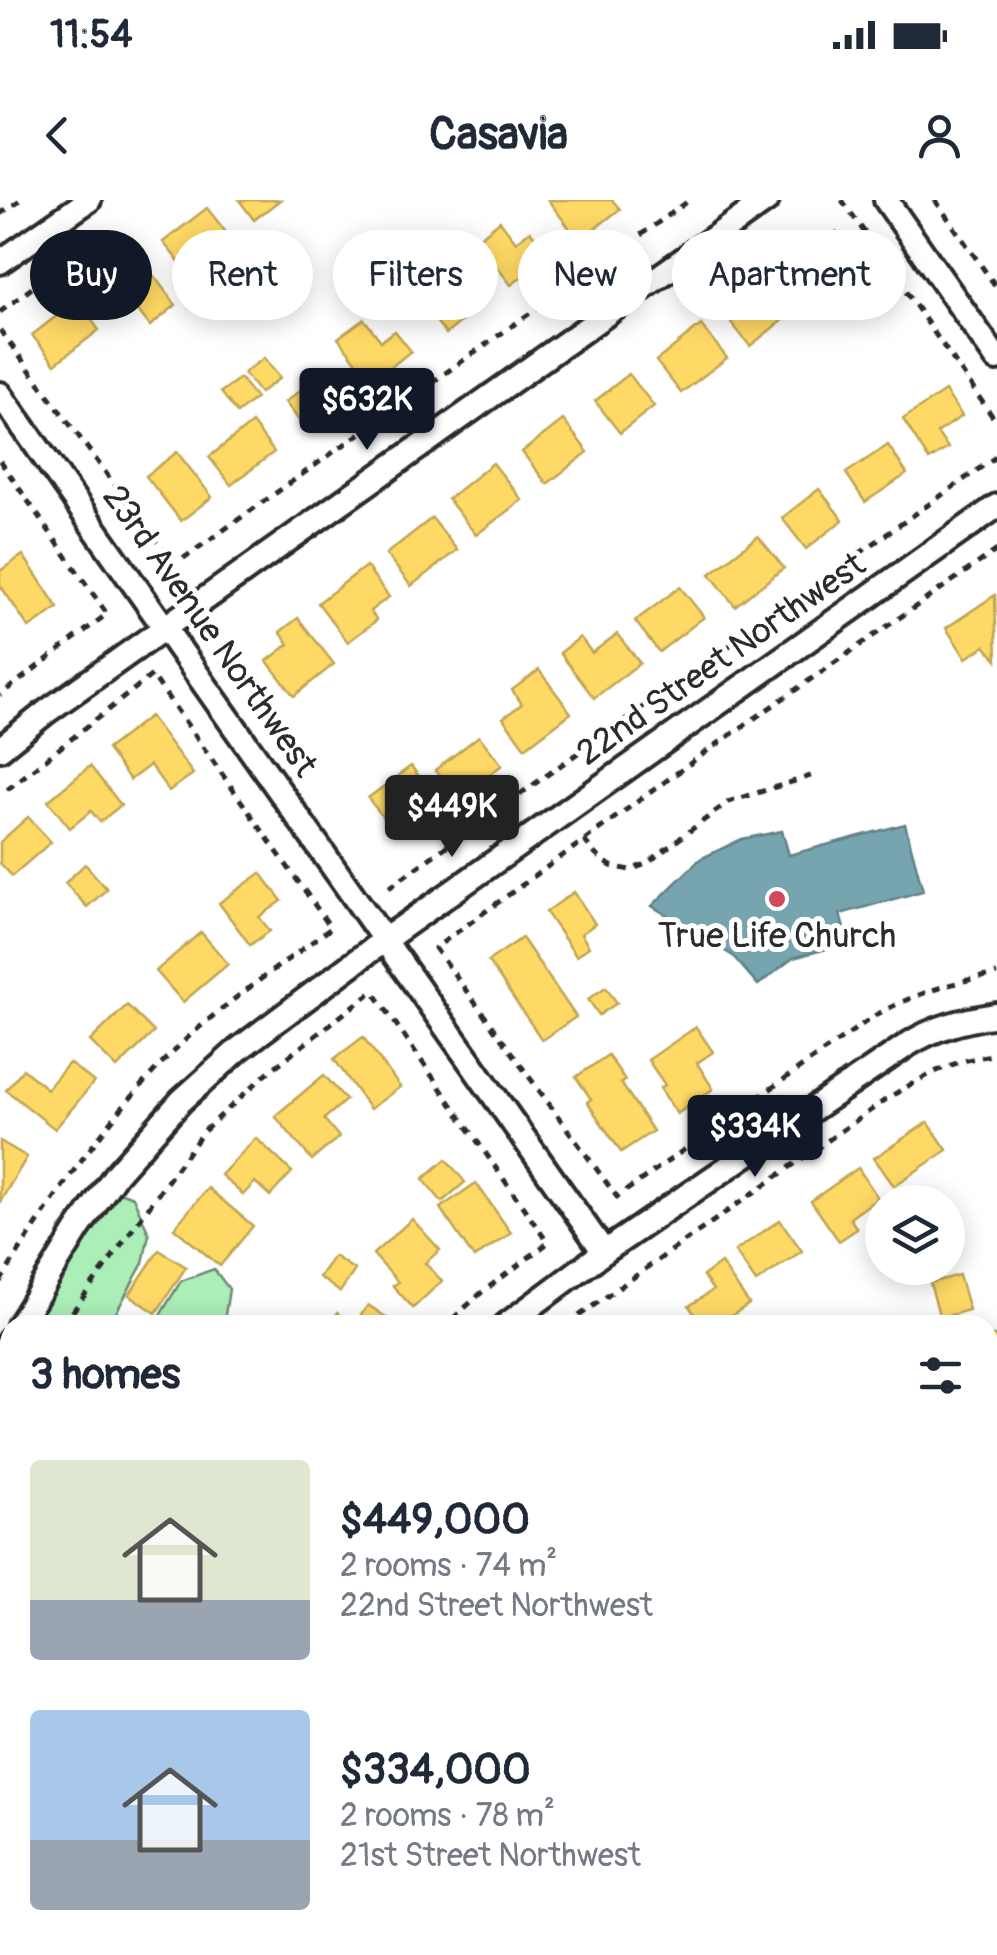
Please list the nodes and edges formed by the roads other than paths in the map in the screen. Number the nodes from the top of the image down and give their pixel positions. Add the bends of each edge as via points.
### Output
1 (89, 200) edge
2 (767, 200) edge
3 (886, 200) edge
4 (0, 262) edge
5 (997, 359) edge
6 (0, 394) edge
7 (997, 506) edge
8 (165, 627) junction
9 (0, 749) edge
10 (383, 942) junction
11 (997, 1015) edge
12 (604, 1252) junction
13 (25, 1315) edge
14 (519, 1315) edge

1 - 4 street
2 - 8 street
3 - 5 street
6 - 8 street, 23rd Avenue Northwest
7 - 10 street, 22nd Street Northwest
8 - 9 street
8 - 10 street, 23rd Avenue Northwest
10 - 12 street, 23rd Avenue Northwest
10 - 13 street, 22nd Street Northwest via 180,1101 116,1174
11 - 12 street via 926,1033
12 - 14 street

